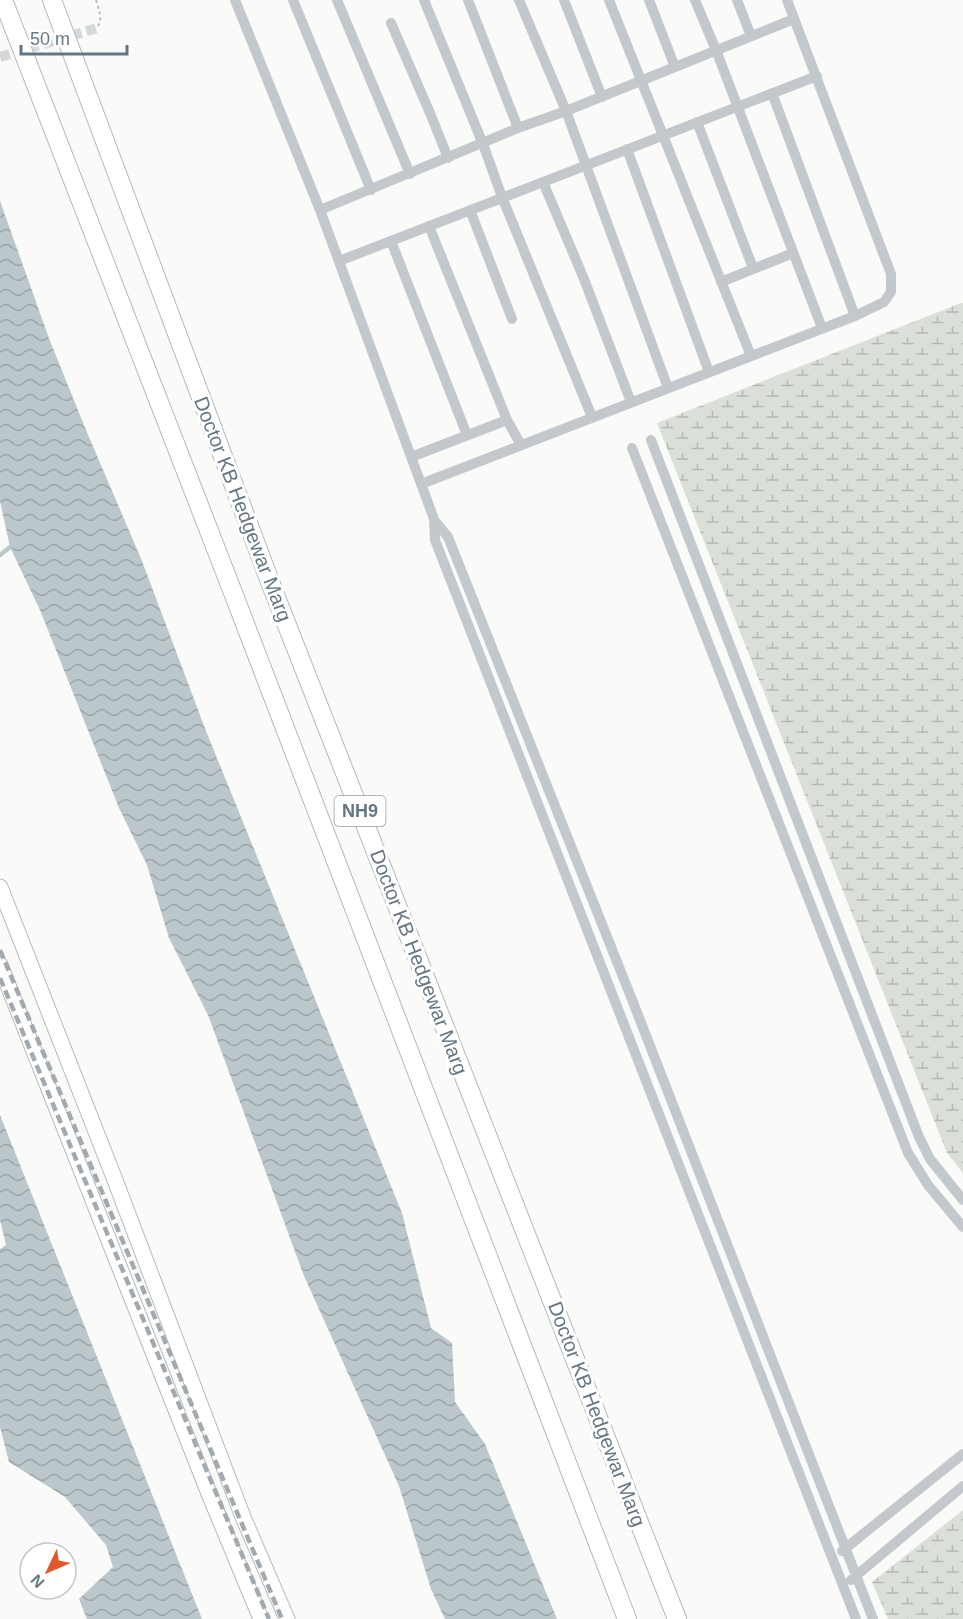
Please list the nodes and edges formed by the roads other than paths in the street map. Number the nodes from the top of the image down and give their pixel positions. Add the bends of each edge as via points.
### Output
1 (3, 0) edge
2 (51, 0) edge
3 (235, 0) edge
4 (293, 0) edge
5 (337, 0) edge
6 (424, 0) edge
7 (468, 0) edge
8 (519, 0) edge
9 (564, 0) edge
10 (609, 0) edge
11 (649, 0) edge
12 (695, 0) edge
13 (736, 0) edge
14 (787, 0) edge
15 (794, 19) junction
16 (391, 22) dead end
17 (751, 36) junction
18 (716, 50) junction
19 (675, 67) junction
20 (816, 76) junction
21 (641, 81) junction
22 (772, 93) junction
23 (602, 97) junction
24 (737, 107) junction
25 (566, 111) junction
26 (697, 122) junction
27 (518, 129) junction
28 (663, 136) junction
29 (483, 144) junction
30 (627, 149) junction
31 (448, 158) junction
32 (587, 165) junction
33 (410, 174) junction
34 (543, 182) junction
35 (371, 190) junction
36 (502, 197) junction
37 (320, 210) junction
38 (470, 210) junction
39 (429, 226) junction
40 (391, 241) junction
41 (793, 254) junction
42 (339, 261) junction
43 (753, 268) junction
44 (721, 282) junction
45 (855, 316) junction
46 (512, 319) dead end
47 (822, 328) junction
48 (751, 356) junction
49 (710, 372) junction
50 (668, 388) junction
51 (631, 402) junction
52 (592, 417) junction
53 (507, 420) junction
54 (467, 435) junction
55 (651, 440) dead end
56 (520, 445) junction
57 (632, 448) dead end
58 (411, 458) junction
59 (421, 484) junction
60 (434, 519) junction
61 (0, 887) edge
62 (0, 965) edge
63 (963, 1200) edge
64 (963, 1227) edge
65 (963, 1454) edge
66 (963, 1486) edge
67 (845, 1548) junction
68 (832, 1559) junction
69 (856, 1576) junction
70 (843, 1587) junction
71 (261, 1619) edge
72 (287, 1619) edge
73 (627, 1619) edge
74 (677, 1619) edge
75 (856, 1619) edge
76 (873, 1619) edge

1 - 73 highway, Doctor KB Hedgewar Marg / NH9
2 - 74 highway, Doctor KB Hedgewar Marg / NH9 via 272,586
3 - 37 street
4 - 35 street
5 - 33 street
6 - 29 street
7 - 27 street
8 - 25 street
9 - 23 street
10 - 21 street
11 - 19 street
12 - 18 street
13 - 17 street
14 - 15 street
15 - 17 street
15 - 20 street
16 - 31 street
17 - 18 street
18 - 19 street
18 - 24 street
19 - 21 street
20 - 22 street
20 - 45 street via 891,274 891,292 884,302
21 - 23 street
21 - 28 street
22 - 24 street
22 - 45 street
23 - 25 street
24 - 26 street
24 - 41 street
25 - 27 street
25 - 32 street
26 - 28 street
26 - 43 street
27 - 29 street
28 - 30 street
28 - 44 street
29 - 31 street
29 - 36 street
30 - 32 street
30 - 49 street
31 - 33 street
32 - 34 street
32 - 50 street
33 - 35 street
34 - 36 street
34 - 51 street
35 - 37 street
36 - 38 street
36 - 52 street
37 - 42 street
38 - 39 street
38 - 46 street
39 - 40 street
39 - 53 street
40 - 42 street
40 - 54 street
41 - 43 street
41 - 47 street
42 - 58 street
43 - 44 street
44 - 48 street
45 - 47 street
47 - 48 street
48 - 49 street
49 - 50 street
50 - 51 street
51 - 52 street
52 - 56 street
53 - 54 street
53 - 56 street
54 - 58 street
55 - 63 street via 919,1137 930,1159
56 - 59 street
57 - 64 street via 908,1153 928,1185
58 - 59 street
59 - 60 street
60 - 67 street via 448,537
60 - 68 street via 439,551
61 - 72 main road via 243,1517
62 - 71 main road
65 - 67 street
66 - 69 street
67 - 68 street
67 - 69 street
68 - 70 street
69 - 70 street
69 - 76 street
70 - 75 street

